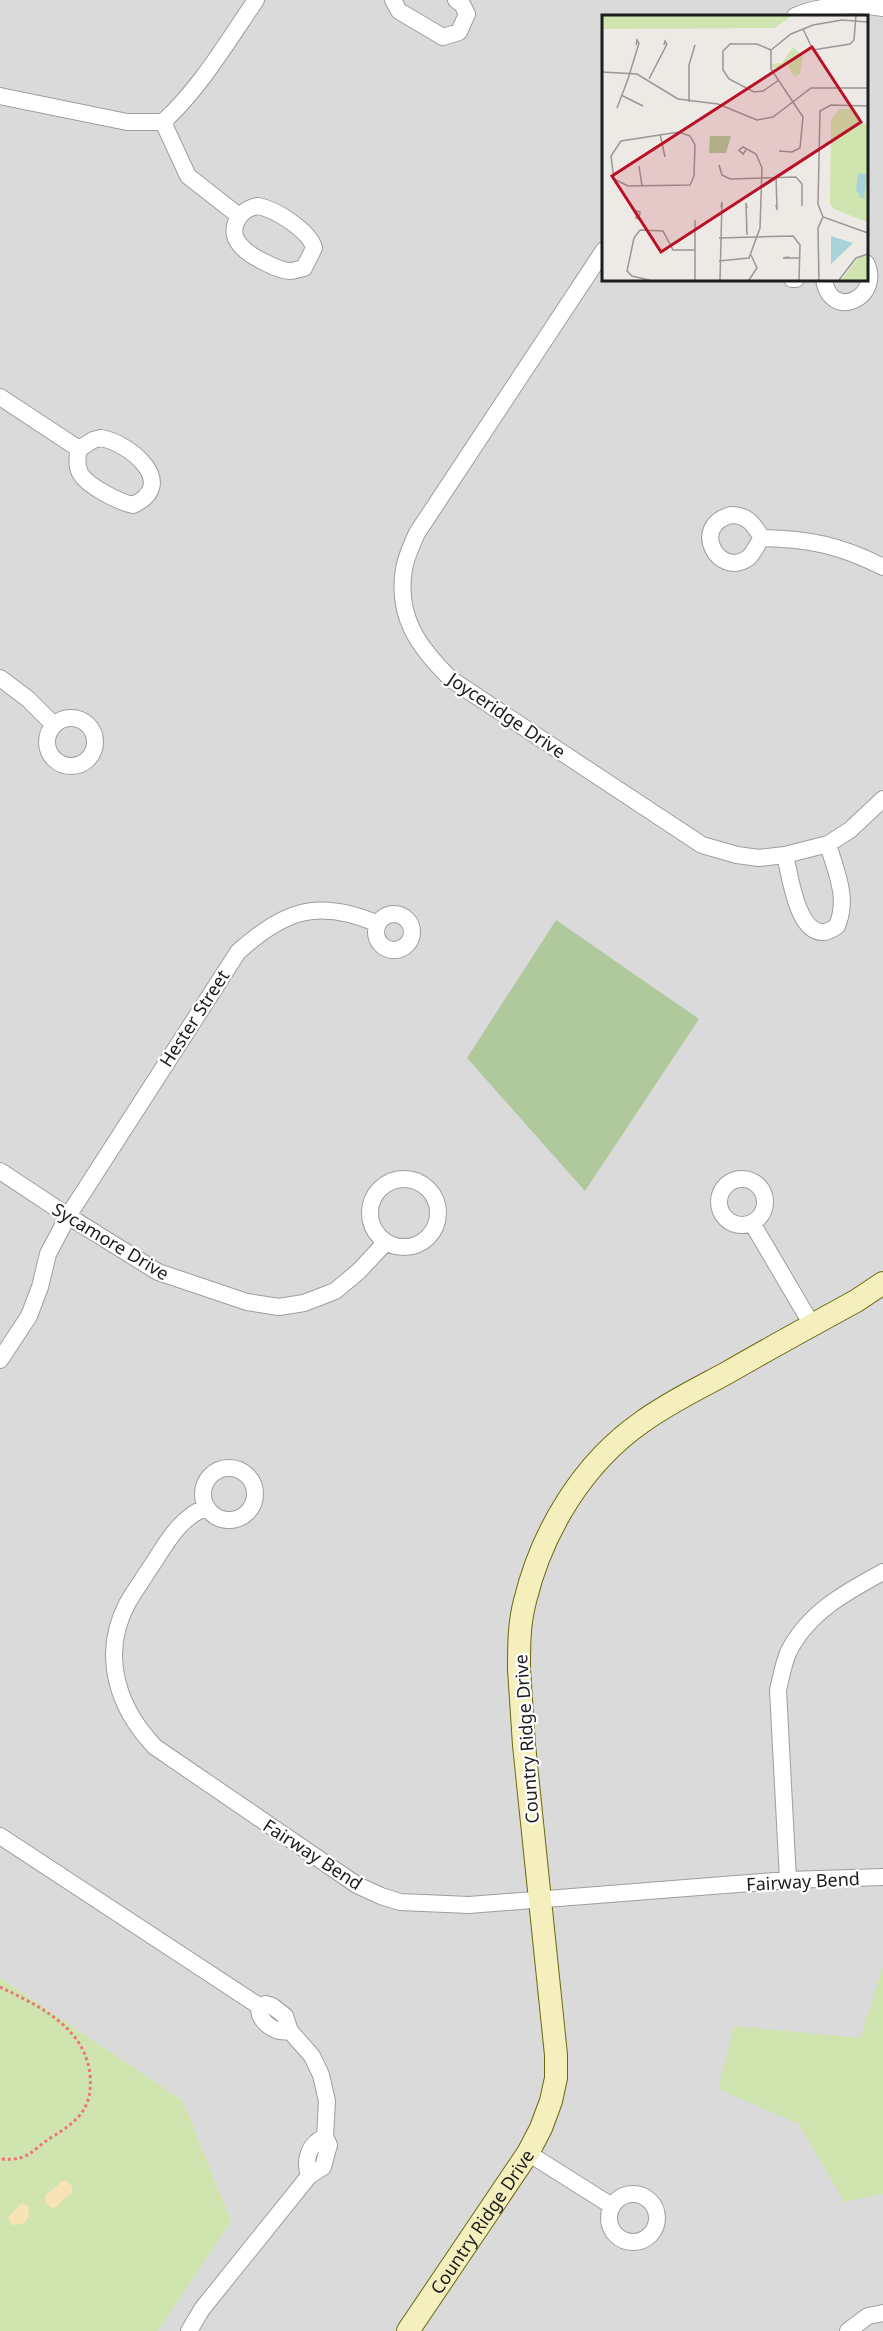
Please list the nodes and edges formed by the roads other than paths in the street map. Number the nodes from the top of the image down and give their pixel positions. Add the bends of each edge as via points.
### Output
1 (256, 0) edge
2 (393, 0) edge
3 (456, 0) edge
4 (883, 8) edge
5 (799, 15) edge
6 (0, 96) edge
7 (163, 122) junction
8 (239, 216) junction
9 (602, 253) edge
10 (868, 266) edge
11 (824, 280) edge
12 (0, 397) edge
13 (79, 449) junction
14 (762, 538) dead end
15 (883, 567) edge
16 (0, 678) edge
17 (54, 725) dead end
18 (883, 799) edge
19 (828, 844) junction
20 (785, 855) junction
21 (378, 924) dead end
22 (0, 1171) edge
23 (68, 1216) junction
24 (752, 1223) dead end
25 (386, 1242) junction
26 (883, 1283) edge
27 (813, 1325) junction
28 (6, 1338) edge
29 (0, 1360) edge
30 (207, 1508) dead end
31 (883, 1572) edge
32 (0, 1836) edge
33 (883, 1877) edge
34 (788, 1880) junction
35 (539, 1900) junction
36 (528, 2152) junction
37 (612, 2206) dead end
38 (883, 2313) edge
39 (189, 2331) edge
40 (408, 2331) edge
41 (848, 2331) edge

1 - 7 street via 200,83
2 - 3 street via 399,11 443,37 459,32 467,14
4 - 5 street via 852,6
6 - 7 street via 127,122
7 - 8 street via 188,176
8 - 8 street via 235,233 243,249 291,272 304,268 310,261 313,242 273,211 250,207
9 - 20 street, Joyceridge Drive via 417,533 404,566 402,595 408,622 419,645 452,680 702,845 759,858
10 - 11 street via 872,284 868,293 850,303 832,296
12 - 13 street
13 - 13 street via 78,466 86,481 126,504 133,505 147,495 151,472 141,459 109,439 93,440
14 - 15 street via 824,543
16 - 17 street
18 - 19 street, Joyceridge Drive via 850,830
19 - 20 street, Joyceridge Drive
19 - 20 street via 844,901 837,926 824,932 812,929 801,917
21 - 23 street, Hester Street via 355,914 312,910 261,930 238,952
22 - 23 street, Sycamore Drive
23 - 25 street, Sycamore Drive via 158,1272 247,1302 279,1307 304,1303 335,1291
23 - 28 street, Hester Street via 48,1254 29,1316
24 - 27 street
25 - 25 street via 413,1246 429,1236 438,1211 433,1194 424,1185 415,1180 391,1181 374,1197 370,1217
26 - 27 street, Country Ridge Drive
27 - 35 street, Country Ridge Drive via 642,1422 578,1486 548,1537 525,1601 519,1635 524,1745
28 - 29 street, Hester Street
30 - 35 street, Fairway Bend via 194,1512 171,1536 126,1606 117,1632 114,1654 120,1695 140,1731 173,1760 357,1885 381,1896 400,1902 469,1905
31 - 34 street via 840,1595 820,1611 788,1653 782,1670 778,1690
32 - 39 street via 259,2006 262,2020 276,2030 290,2031 312,2056 321,2075 327,2102 325,2137 317,2140 306,2161 309,2176
33 - 34 street, Fairway Bend
34 - 35 street, Fairway Bend
35 - 36 street, Country Ridge Drive via 555,2034 556,2078 541,2128
36 - 37 street
36 - 40 street, Country Ridge Drive
38 - 41 street via 868,2316

